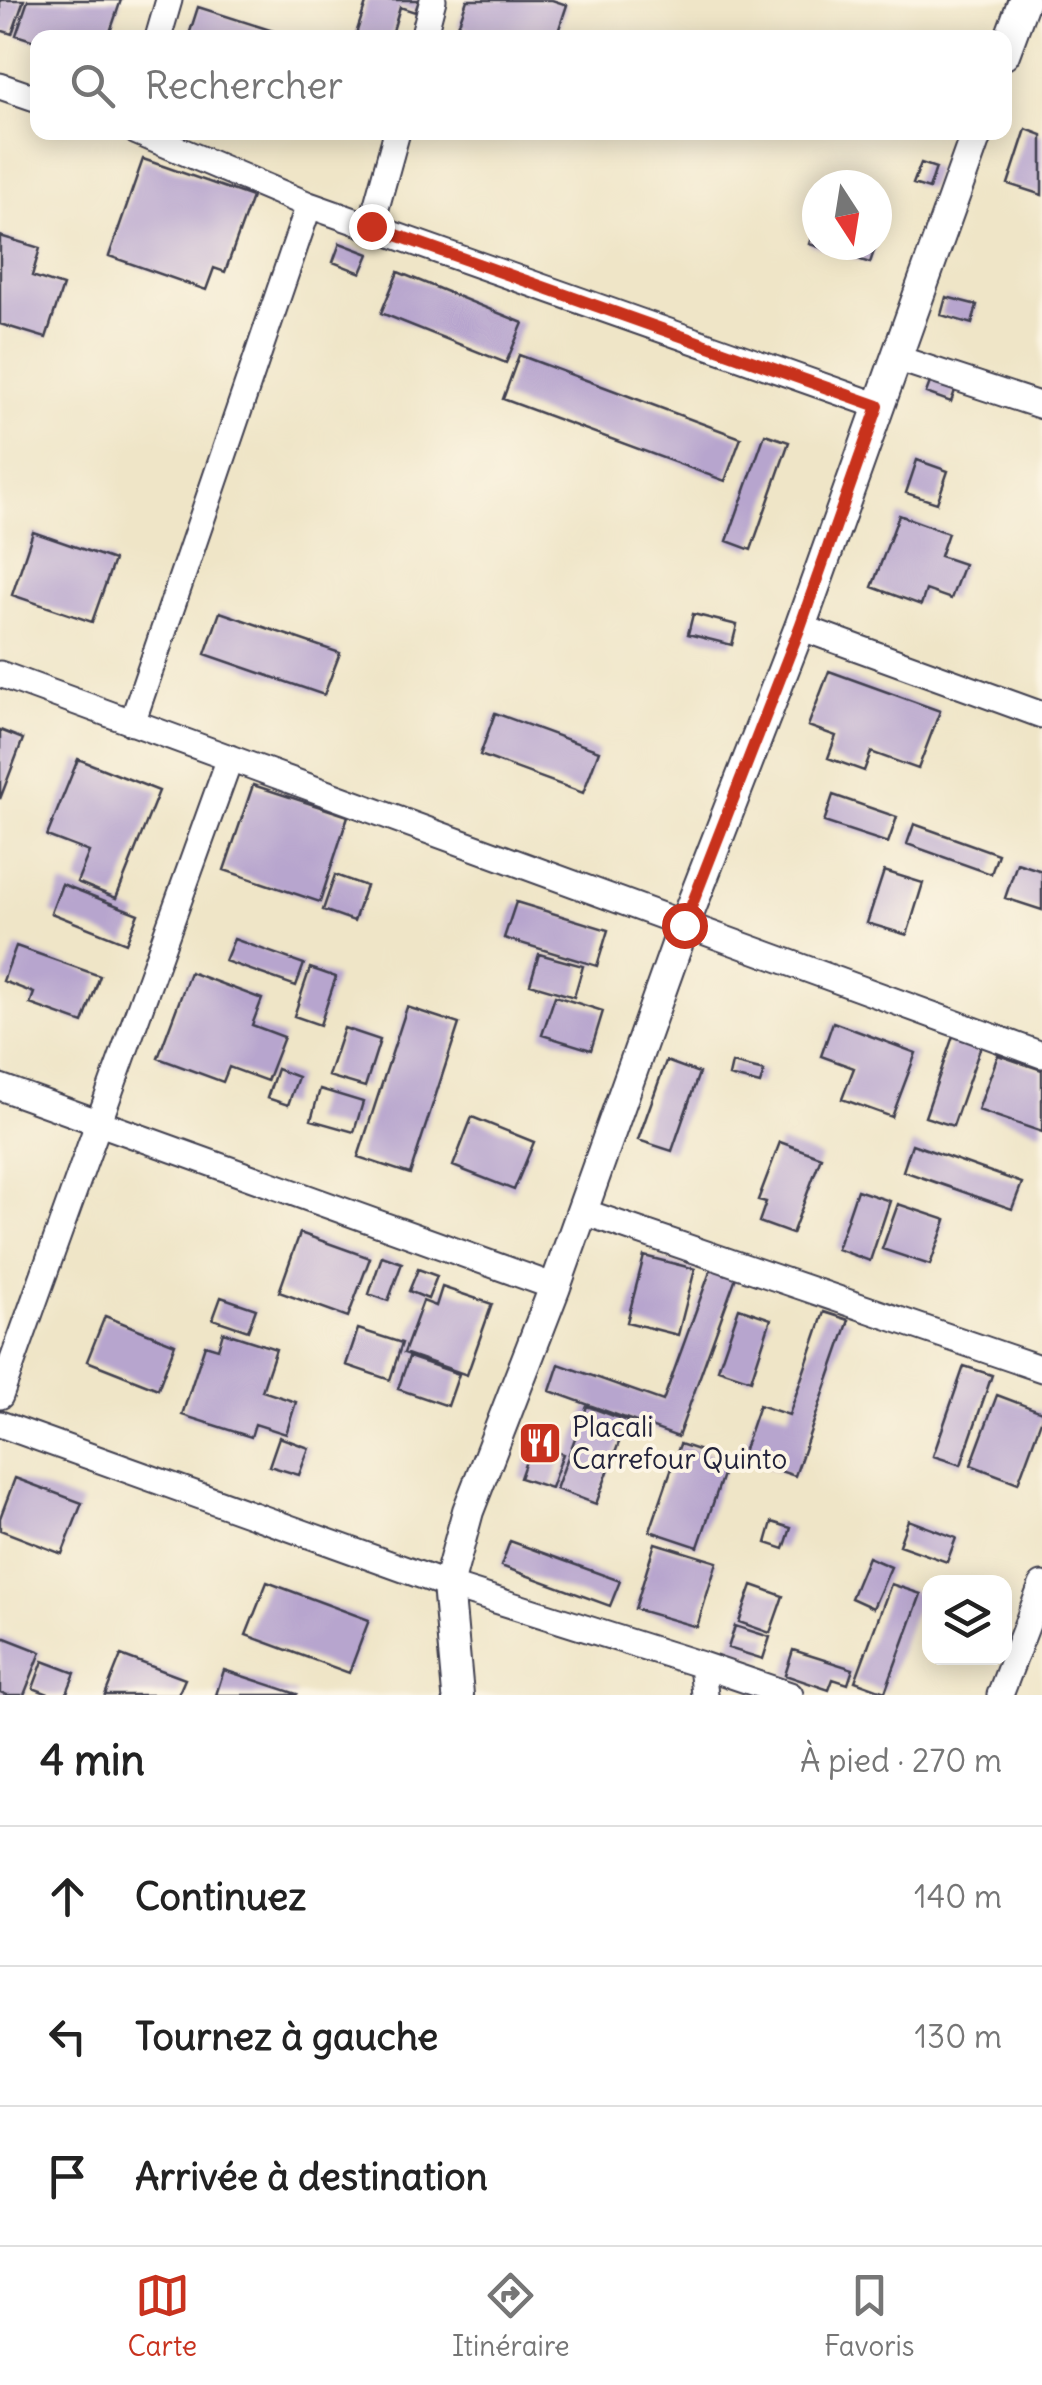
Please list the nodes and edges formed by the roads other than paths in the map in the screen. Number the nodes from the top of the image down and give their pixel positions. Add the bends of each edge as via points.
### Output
1 (169, 0) edge
2 (434, 0) edge
3 (1023, 0) edge
4 (1042, 5) edge
5 (160, 30) edge
6 (425, 30) edge
7 (1012, 31) edge
8 (0, 86) edge
9 (30, 96) edge
10 (156, 140) edge
11 (395, 140) edge
12 (973, 140) edge
13 (309, 204) junction
14 (371, 226) junction
15 (896, 358) junction
16 (878, 406) junction
17 (1042, 406) edge
18 (800, 627) junction
19 (0, 674) edge
20 (1042, 715) edge
21 (132, 723) junction
22 (230, 758) junction
23 (684, 925) junction
24 (1042, 1056) edge
25 (0, 1087) edge
26 (100, 1122) junction
27 (581, 1210) junction
28 (554, 1287) junction
29 (1042, 1369) edge
30 (0, 1396) edge
31 (0, 1424) edge
32 (1042, 1585) edge
33 (448, 1586) junction
34 (702, 1665) junction
35 (458, 1695) edge
36 (705, 1695) edge
37 (790, 1695) edge
38 (1000, 1695) edge

1 - 5 street
2 - 6 street
3 - 4 street
3 - 7 street
8 - 9 street
10 - 13 street
11 - 14 street
12 - 15 street
13 - 14 street
13 - 21 street
14 - 16 street
15 - 16 street
15 - 17 street
16 - 18 street
18 - 20 street
18 - 23 street
19 - 21 street
21 - 22 street
22 - 23 street
22 - 26 street
23 - 24 street
23 - 27 street
25 - 26 street
26 - 28 street
26 - 30 street
27 - 28 street
27 - 29 street
28 - 33 street via 468,1510
31 - 33 street
32 - 38 street
33 - 34 street
33 - 35 street
34 - 36 street
34 - 37 street

